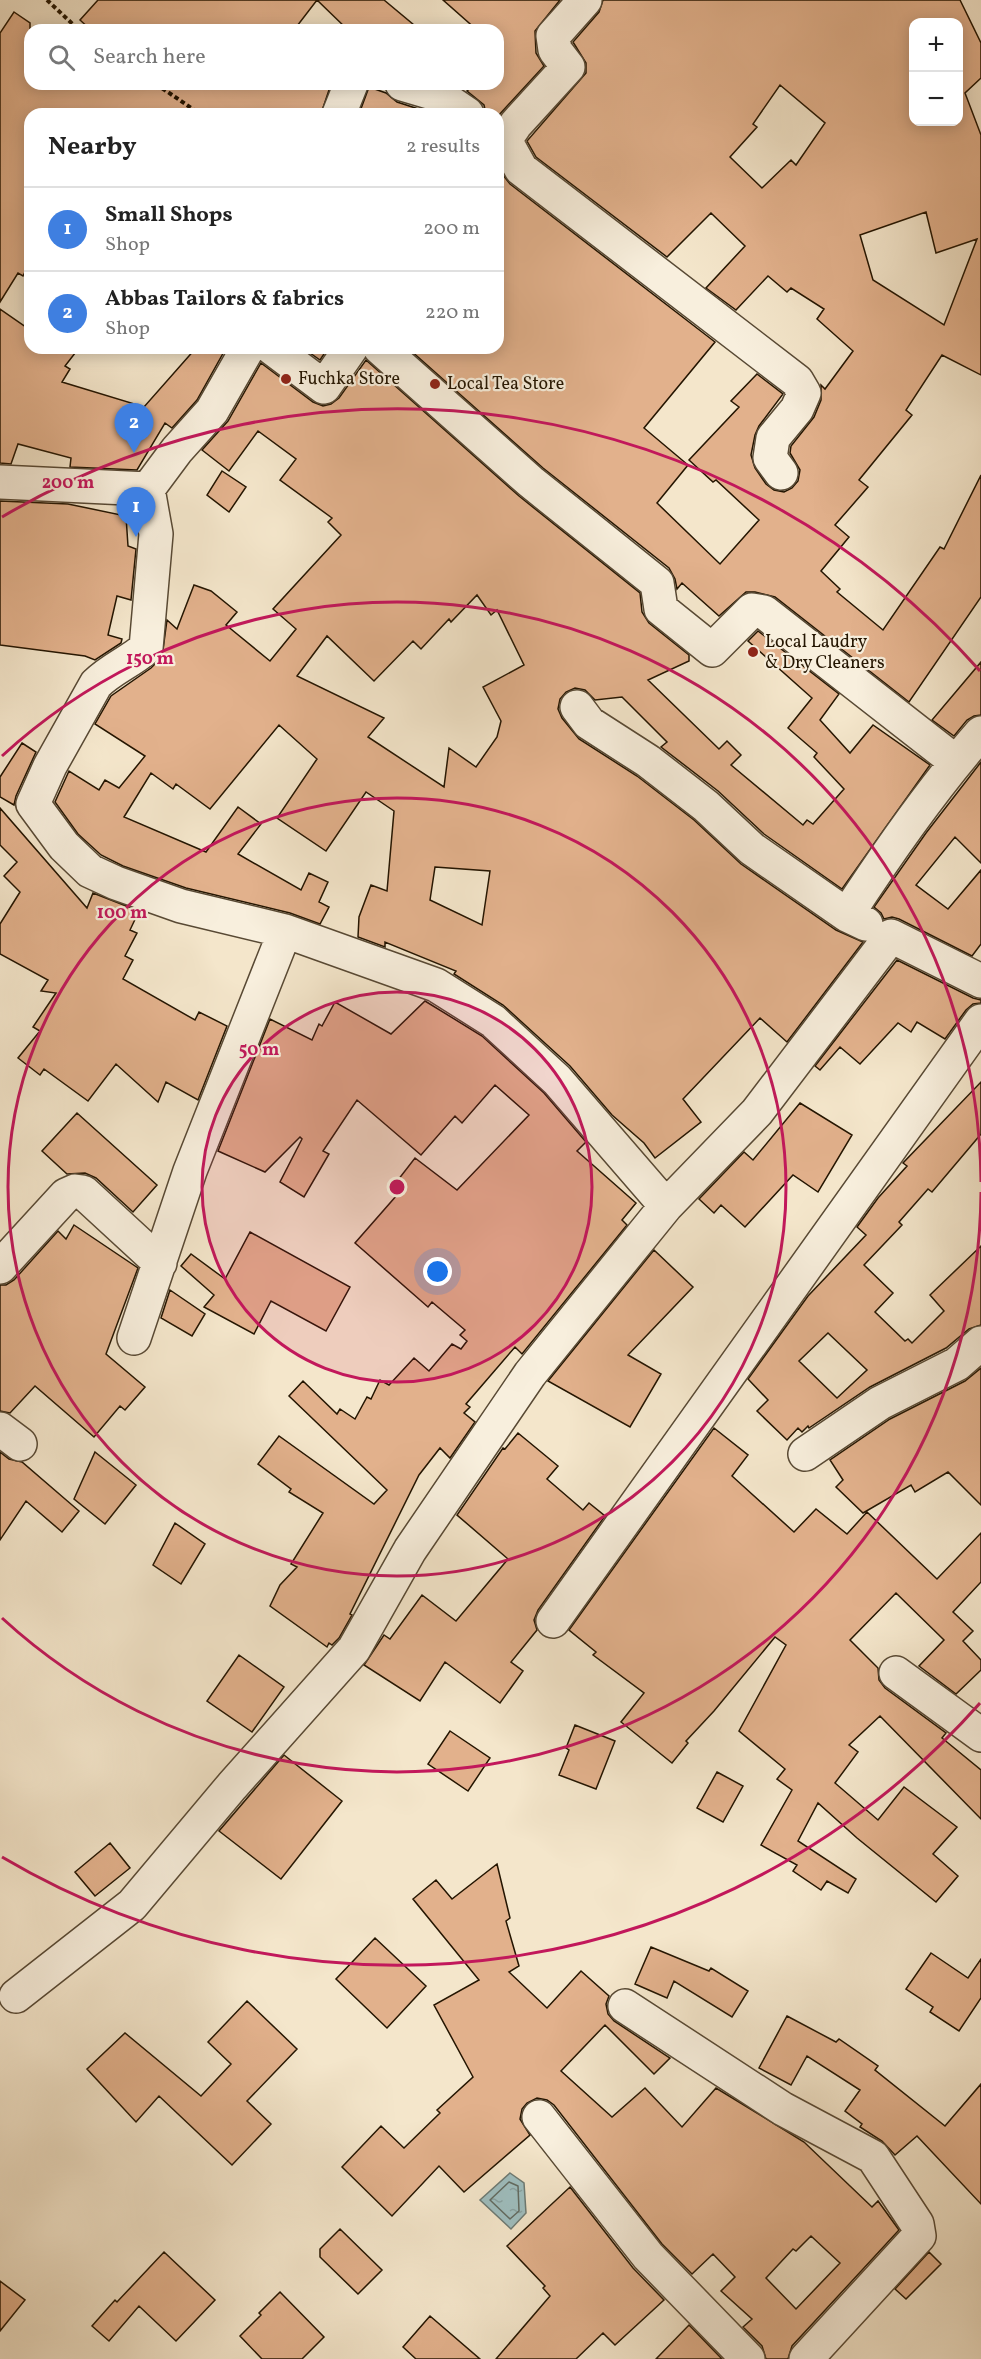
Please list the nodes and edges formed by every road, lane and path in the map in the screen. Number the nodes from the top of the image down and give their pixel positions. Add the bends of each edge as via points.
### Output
1 (47, 0) edge
2 (585, 0) edge
3 (73, 24) edge
4 (165, 90) edge
5 (349, 90) edge
6 (424, 90) edge
7 (191, 108) edge
8 (341, 108) edge
9 (458, 108) edge
10 (504, 135) edge
11 (504, 143) edge
12 (245, 354) edge
13 (280, 354) edge
14 (347, 354) edge
15 (387, 354) edge
16 (781, 473) dead end
17 (0, 482) edge
18 (148, 489) junction
19 (577, 707) dead end
20 (981, 733) edge
21 (956, 762) junction
22 (847, 915) junction
23 (285, 931) junction
24 (891, 936) junction
25 (977, 970) edge
26 (981, 1021) edge
27 (666, 1206) junction
28 (160, 1263) junction
29 (0, 1267) edge
30 (134, 1338) dead end
31 (981, 1343) edge
32 (805, 1454) dead end
33 (553, 1621) dead end
34 (896, 1673) dead end
35 (981, 1735) edge
36 (16, 1996) dead end
37 (625, 2006) dead end
38 (539, 2117) dead end
39 (748, 2359) edge
40 (806, 2359) edge

1 - 3 path
2 - 10 street via 553,36 555,50 568,67
4 - 7 path
5 - 8 street
6 - 9 street via 438,94
11 - 16 street via 521,169 797,381 804,393 797,409 773,438 770,458
12 - 18 street via 213,411
13 - 14 street via 324,387
15 - 21 street via 531,482 657,583 661,609 712,650 752,610 764,612
17 - 18 street
18 - 23 street via 156,534 146,648 96,684 33,804 64,846 90,871 181,906
19 - 22 street via 589,723 648,761 706,806 752,849
20 - 21 street
21 - 22 street via 883,859
22 - 24 street
23 - 27 street via 436,985 493,1021 557,1080
23 - 28 street via 190,1172
24 - 25 street
24 - 27 street via 757,1112
26 - 33 street
27 - 36 street via 530,1374 410,1550 354,1649 132,1905
28 - 29 street via 82,1192 75,1191 66,1195
28 - 30 street
31 - 32 street via 957,1364 880,1403
34 - 35 street
37 - 40 street via 783,2109 873,2157 917,2224 919,2236
38 - 39 street via 648,2256

